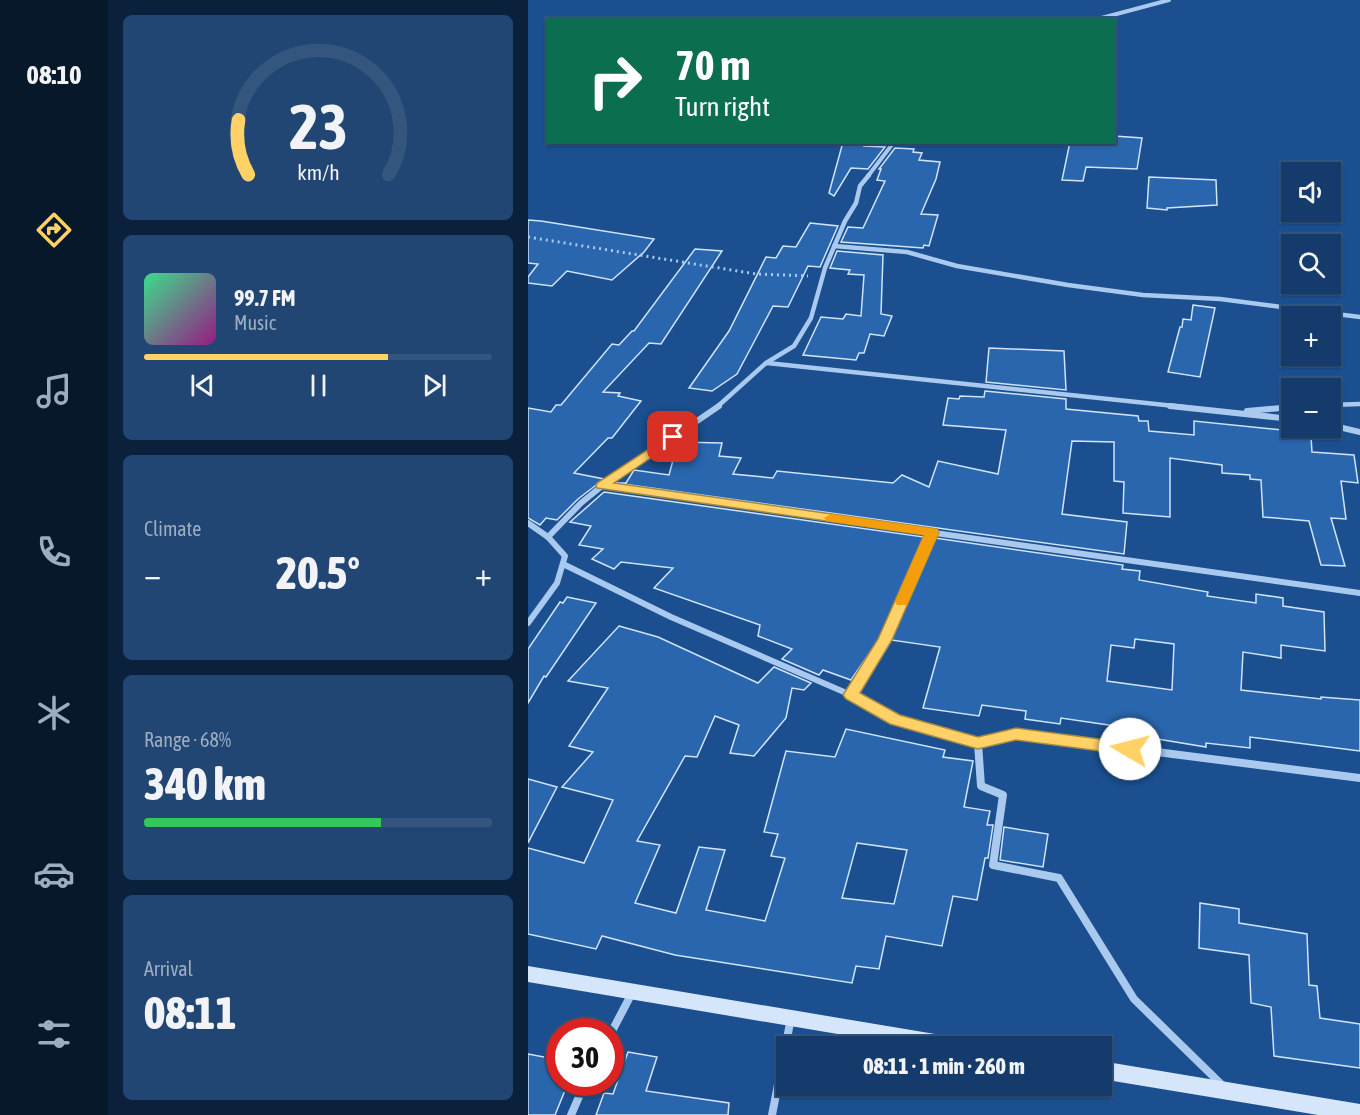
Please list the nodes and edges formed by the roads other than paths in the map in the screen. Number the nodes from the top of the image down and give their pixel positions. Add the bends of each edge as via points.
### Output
1 (1169, 0) edge
2 (1102, 18) edge
3 (892, 144) edge
4 (834, 246) junction
5 (1360, 317) edge
6 (766, 363) junction
7 (1360, 404) edge
8 (1341, 405) edge
9 (1281, 408) edge
10 (1237, 412) junction
11 (1281, 418) edge
12 (1341, 428) edge
13 (1360, 432) edge
14 (602, 486) junction
15 (528, 523) edge
16 (932, 532) junction
17 (548, 537) junction
18 (563, 564) junction
19 (1360, 593) edge
20 (528, 623) edge
21 (851, 695) junction
22 (978, 743) junction
23 (1360, 778) edge
24 (528, 974) edge
25 (633, 992) junction
26 (619, 1018) edge
27 (791, 1018) junction
28 (899, 1036) edge
29 (1112, 1072) edge
30 (1228, 1091) junction
31 (579, 1096) edge
32 (1360, 1113) edge
33 (571, 1115) edge
34 (772, 1115) edge

1 - 2 street
3 - 4 street via 860,186 856,203
4 - 5 street via 907,252 1004,276 1143,295 1220,299
4 - 6 street via 811,318 794,346
6 - 10 street
6 - 14 street via 726,401
7 - 8 street
9 - 10 street
10 - 11 street
12 - 13 street
14 - 16 street
14 - 17 street
15 - 17 street
16 - 19 street
16 - 21 street via 885,640
17 - 18 street via 565,556
18 - 20 street via 557,583
18 - 21 street via 671,617
21 - 22 street via 895,720
22 - 23 street via 1016,734
22 - 30 street via 981,786 1003,795 993,865 1059,878 1134,999
24 - 25 main road
25 - 26 street
25 - 27 main road
27 - 28 main road
27 - 34 street
29 - 30 main road
30 - 32 main road
31 - 33 street

